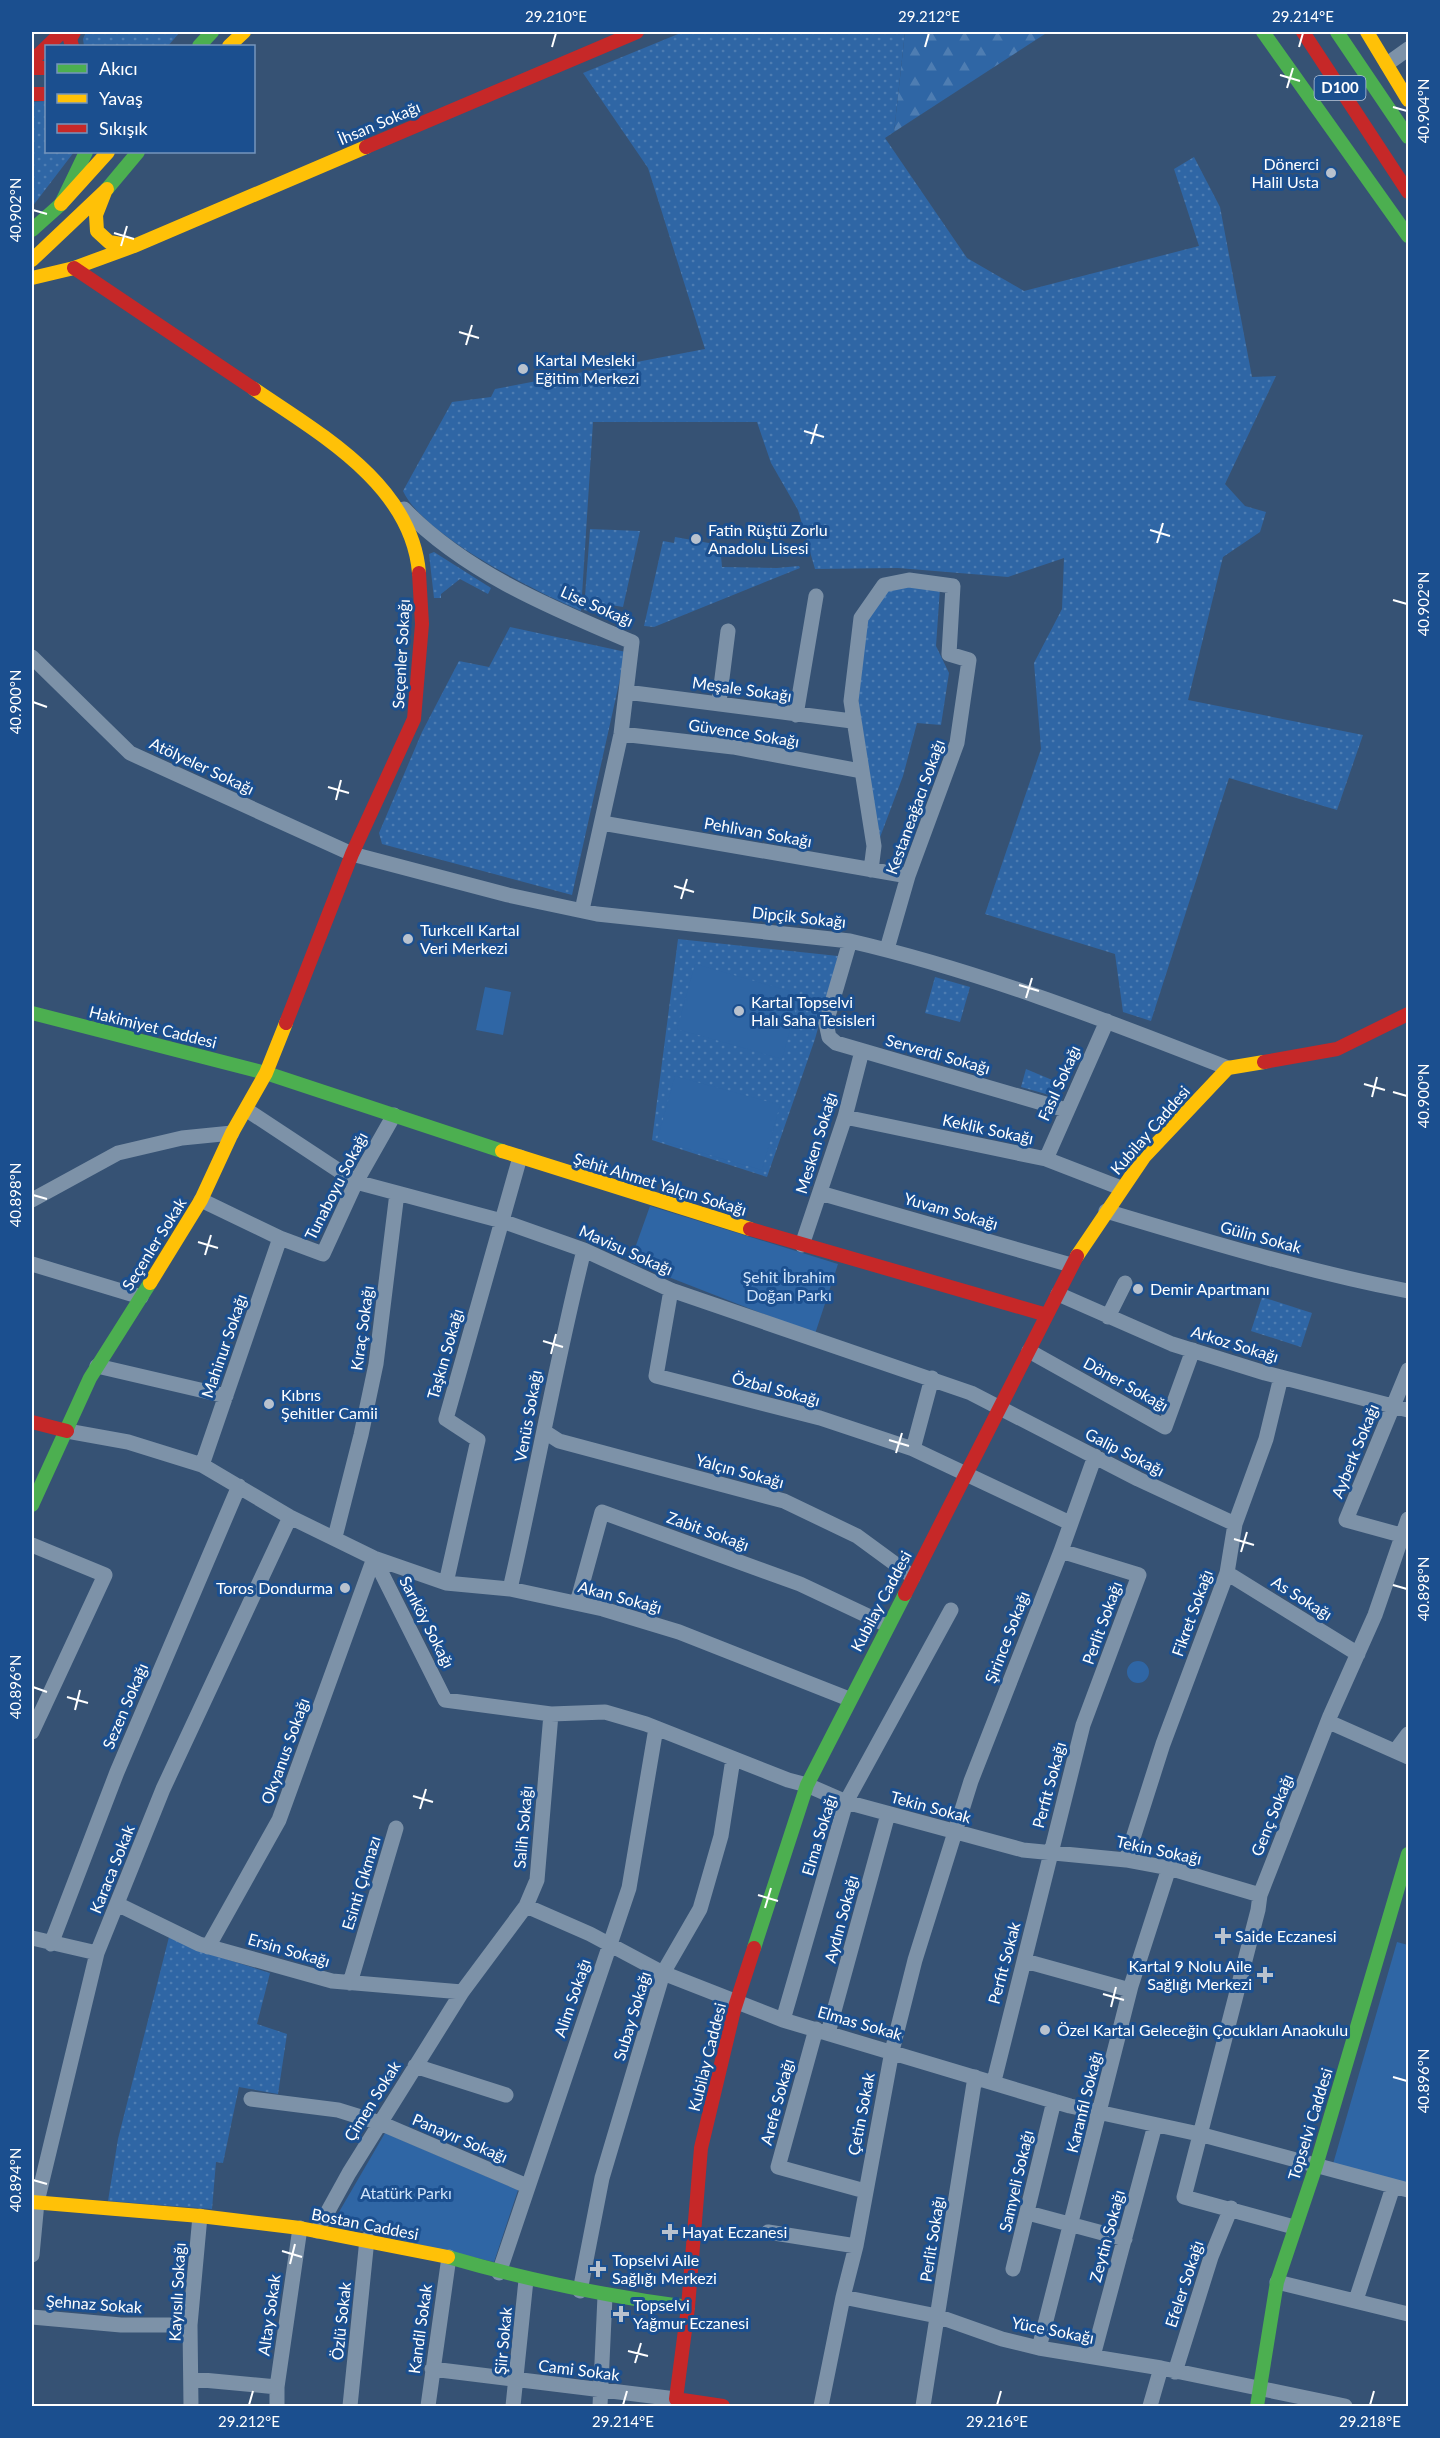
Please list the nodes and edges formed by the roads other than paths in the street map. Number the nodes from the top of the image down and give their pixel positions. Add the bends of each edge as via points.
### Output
1 (62, 32) edge
2 (211, 32) edge
3 (244, 32) edge
4 (591, 32) edge
5 (637, 32) edge
6 (1263, 32) edge
7 (1303, 32) edge
8 (1337, 32) edge
9 (1367, 32) edge
10 (605, 44) junction
11 (49, 45) edge
12 (192, 45) edge
13 (200, 45) edge
14 (230, 45) edge
15 (45, 48) edge
16 (1408, 49) edge
17 (32, 61) edge
18 (1387, 64) junction
19 (1319, 84) dead end
20 (1408, 100) edge
21 (1408, 137) edge
22 (1377, 145) junction
23 (86, 153) edge
24 (107, 153) edge
25 (137, 153) edge
26 (107, 189) junction
27 (1408, 192) edge
28 (61, 204) junction
29 (32, 230) edge
30 (1408, 236) edge
31 (134, 246) junction
32 (32, 260) edge
33 (74, 268) junction
34 (32, 278) edge
35 (383, 488) junction
36 (816, 596) dead end
37 (728, 631) dead end
38 (32, 657) edge
39 (626, 692) junction
40 (719, 702) junction
41 (796, 715) junction
42 (852, 721) junction
43 (621, 734) junction
44 (861, 771) junction
45 (602, 823) junction
46 (352, 854) junction
47 (871, 870) junction
48 (908, 876) junction
49 (582, 910) junction
50 (850, 941) junction
51 (887, 949) junction
52 (32, 1013) edge
53 (1408, 1014) edge
54 (1107, 1021) junction
55 (862, 1051) junction
56 (1228, 1068) junction
57 (266, 1073) junction
58 (247, 1110) junction
59 (1066, 1110) junction
60 (394, 1115) junction
61 (845, 1117) junction
62 (232, 1134) junction
63 (520, 1157) junction
64 (1046, 1159) junction
65 (356, 1182) junction
66 (1121, 1188) junction
67 (397, 1193) junction
68 (820, 1193) junction
69 (32, 1200) edge
70 (201, 1200) junction
71 (1106, 1211) junction
72 (502, 1221) junction
73 (280, 1238) junction
74 (802, 1245) junction
75 (584, 1250) junction
76 (32, 1264) edge
77 (1071, 1266) junction
78 (1125, 1283) dead end
79 (671, 1290) junction
80 (1408, 1290) edge
81 (1058, 1294) junction
82 (141, 1297) junction
83 (1047, 1316) junction
84 (1108, 1317) junction
85 (1193, 1350) junction
86 (1029, 1351) junction
87 (98, 1366) junction
88 (1408, 1370) edge
89 (1281, 1377) junction
90 (932, 1378) junction
91 (226, 1396) junction
92 (1000, 1407) junction
93 (1393, 1407) junction
94 (1408, 1410) edge
95 (32, 1422) edge
96 (67, 1431) junction
97 (544, 1432) junction
98 (913, 1449) junction
99 (1095, 1456) junction
100 (202, 1465) junction
101 (967, 1473) junction
102 (239, 1486) junction
103 (32, 1505) edge
104 (290, 1517) junction
105 (1408, 1519) edge
106 (1070, 1523) junction
107 (1235, 1524) junction
108 (1405, 1536) edge
109 (335, 1537) junction
110 (32, 1545) edge
111 (1061, 1551) junction
112 (374, 1558) junction
113 (1227, 1573) junction
114 (913, 1576) junction
115 (446, 1582) junction
116 (510, 1589) junction
117 (577, 1603) junction
118 (951, 1610) dead end
119 (887, 1625) junction
120 (1358, 1654) junction
121 (849, 1699) junction
122 (551, 1714) junction
123 (1329, 1722) junction
124 (1083, 1725) joint
125 (656, 1728) junction
126 (32, 1732) edge
127 (1408, 1734) edge
128 (1402, 1754) edge
129 (733, 1759) junction
130 (807, 1785) junction
131 (846, 1802) junction
132 (888, 1814) junction
133 (396, 1828) dead end
134 (954, 1833) junction
135 (1049, 1854) junction
136 (1407, 1858) edge
137 (1126, 1860) junction
138 (1169, 1868) junction
139 (1260, 1895) junction
140 (117, 1904) junction
141 (526, 1906) junction
142 (32, 1938) edge
143 (51, 1944) junction
144 (609, 1944) junction
145 (208, 1947) junction
146 (97, 1953) junction
147 (1025, 1962) junction
148 (663, 1973) junction
149 (350, 1983) junction
150 (1130, 1990) junction
151 (462, 1992) junction
152 (737, 2001) junction
153 (783, 2020) junction
154 (822, 2031) junction
155 (892, 2051) junction
156 (415, 2066) junction
157 (975, 2077) junction
158 (994, 2081) junction
159 (506, 2095) dead end
160 (250, 2099) dead end
161 (1054, 2101) junction
162 (1100, 2113) junction
163 (380, 2123) junction
164 (1155, 2125) junction
165 (1199, 2134) junction
166 (1316, 2166) junction
167 (527, 2187) junction
168 (1393, 2187) junction
169 (1408, 2190) edge
170 (865, 2191) junction
171 (34, 2202) edge
172 (1231, 2208) junction
173 (1028, 2213) junction
174 (200, 2216) junction
175 (1071, 2225) junction
176 (1294, 2227) junction
177 (300, 2228) junction
178 (317, 2231) junction
179 (768, 2232) dead end
180 (1125, 2239) junction
181 (368, 2240) junction
182 (856, 2246) junction
183 (32, 2255) edge
184 (449, 2257) junction
185 (1013, 2269) dead end
186 (499, 2273) junction
187 (526, 2280) junction
188 (1277, 2282) junction
189 (580, 2290) junction
190 (605, 2296) junction
191 (843, 2297) junction
192 (1356, 2300) junction
193 (688, 2307) junction
194 (1408, 2314) edge
195 (937, 2316) junction
196 (32, 2317) edge
197 (190, 2325) junction
198 (1039, 2348) junction
199 (1093, 2356) junction
200 (432, 2369) junction
201 (1168, 2370) junction
202 (192, 2379) junction
203 (517, 2380) junction
204 (277, 2387) junction
205 (1259, 2389) junction
206 (600, 2399) edge
207 (676, 2403) edge
208 (191, 2406) edge
209 (277, 2406) edge
210 (350, 2406) edge
211 (428, 2406) edge
212 (513, 2406) edge
213 (723, 2406) edge
214 (821, 2406) edge
215 (923, 2406) edge
216 (1150, 2406) edge
217 (1257, 2406) edge
218 (1345, 2406) edge

1 - 11 main road
2 - 12 main road
2 - 13 main road
3 - 14 main road
4 - 10 main road
5 - 10 main road, İhsan Sokağı
6 - 30 main road
7 - 22 main road, D100
8 - 21 main road, D100
9 - 18 main road
10 - 31 main road, İhsan Sokağı
15 - 17 main road
16 - 18 street
18 - 20 main road
19 - 22 main road
22 - 27 main road, D100
23 - 28 main road
24 - 28 main road
25 - 26 main road
26 - 31 main road via 95,213 98,232 112,245
26 - 32 main road
28 - 29 main road
31 - 33 main road, İhsan Sokağı
33 - 34 main road, İhsan Sokağı
33 - 35 main road, Seçenler Sokağı via 325,437
35 - 39 street, Lise Sokağı via 420,526 510,587 632,642
35 - 46 main road, Seçenler Sokağı via 417,551 422,624 414,719
36 - 41 street
37 - 40 street
38 - 46 street, Atölyeler Sokağı via 130,753
39 - 40 street, Meşale Sokağı
39 - 43 street, Lise Sokağı
40 - 41 street, Meşale Sokağı
41 - 42 street, Meşale Sokağı
42 - 44 street, Kestaneağacı Sokağı
42 - 48 street, Kestaneağacı Sokağı via 861,618 884,585 909,580 953,586 950,654 969,660 957,743
43 - 44 street, Güvence Sokağı via 733,747
43 - 45 street, Lise Sokağı
44 - 47 street, Kestaneağacı Sokağı via 874,846
45 - 47 street, Pehlivan Sokağı
45 - 49 street, Lise Sokağı
46 - 49 street, Dipçik Sokağı
46 - 57 main road, Seçenler Sokağı
47 - 48 street, Pehlivan Sokağı
48 - 51 street, Kestaneağacı Sokağı
49 - 50 street, Dipçik Sokağı
50 - 51 street, Dipçik Sokağı
50 - 55 street, Serverdi Sokağı via 826,1030 836,1043
51 - 54 street, Dipçik Sokağı
52 - 57 main road, Hakimiyet Caddesi
53 - 56 main road via 1337,1049
54 - 56 street, Dipçik Sokağı
54 - 59 street, Fasıl Sokağı
55 - 59 street, Serverdi Sokağı
55 - 61 street, Mesken Sokağı
56 - 66 main road, Kubilay Caddesi via 1144,1157
57 - 58 main road, Seçenler Sokak
57 - 60 main road, Şehit Ahmet Yalçın Sokağı
58 - 62 main road, Seçenler Sokak
58 - 65 street, Mavisu Sokağı
59 - 64 street, Fasıl Sokağı
60 - 63 main road, Şehit Ahmet Yalçın Sokağı
60 - 65 street, Tunaboyu Sokağı
61 - 64 street, Keklik Sokağı
61 - 68 street, Mesken Sokağı
62 - 69 street via 182,1138 118,1153
62 - 70 main road, Seçenler Sokak
63 - 72 street, Taşkın Sokağı
63 - 74 main road, Şehit Ahmet Yalçın Sokağı
64 - 66 street, Keklik Sokağı
65 - 67 street, Mavisu Sokağı
65 - 73 street, Tunaboyu Sokağı via 323,1254
66 - 71 main road, Kubilay Caddesi
67 - 72 street, Mavisu Sokağı
67 - 109 street, Kıraç Sokağı via 376,1364
68 - 74 street, Mesken Sokağı
68 - 77 street, Yuvam Sokağı
70 - 73 street, Tunaboyu Sokağı
70 - 82 main road, Seçenler Sokak
71 - 77 main road, Kubilay Caddesi
71 - 80 street, Gülin Sokak via 1260,1257
72 - 75 street, Mavisu Sokağı
72 - 115 street, Taşkın Sokağı via 446,1419 478,1440
73 - 91 street, Mahinur Sokağı
74 - 83 main road, Şehit Ahmet Yalçın Sokağı
75 - 79 street, Mavisu Sokağı
75 - 97 street, Venüs Sokağı via 553,1377
76 - 82 street
77 - 81 main road, Kubilay Caddesi
78 - 84 street
79 - 90 street, Mavisu Sokağı
79 - 98 street, Özbal Sokağı via 656,1376 820,1419
81 - 83 main road, Kubilay Caddesi
81 - 84 street, Arkoz Sokağı
82 - 87 main road, Seçenler Sokak
83 - 86 main road, Kubilay Caddesi
84 - 85 street, Arkoz Sokağı
85 - 86 street, Döner Sokağı via 1165,1427
85 - 89 street, Arkoz Sokağı
86 - 92 main road, Kubilay Caddesi
87 - 91 street
87 - 96 main road, Seçenler Sokak
88 - 93 street, Ayberk Sokağı
89 - 93 street, Arkoz Sokağı
89 - 107 street, Fikret Sokağı via 1266,1439
90 - 92 street, Mavisu Sokağı
90 - 98 street
91 - 100 street, Mahinur Sokağı
92 - 99 street, Galip Sokağı
92 - 101 main road, Kubilay Caddesi
93 - 94 street, Arkoz Sokağı
93 - 108 street, Ayberk Sokağı via 1346,1520
95 - 96 main road
96 - 100 street via 128,1442
96 - 103 main road, Seçenler Sokak
97 - 114 street, Yalçın Sokağı via 559,1441 784,1501 857,1536
97 - 116 street, Venüs Sokağı
98 - 101 street, Özbal Sokağı
99 - 106 street, Şirince Sokağı
99 - 107 street, Galip Sokağı
100 - 102 street
101 - 106 street, Özbal Sokağı
101 - 114 main road, Kubilay Caddesi
102 - 104 street
102 - 143 street, Sezen Sokağı via 117,1772
104 - 109 street
104 - 140 street, Karaca Sokak via 164,1789
105 - 108 street, Genç Sokağı
106 - 111 street, Şirince Sokağı
107 - 113 street, Fikret Sokağı
108 - 120 street, Genç Sokağı
109 - 112 street
110 - 126 street via 105,1575
111 - 124 street, Perlit Sokağı via 1139,1575
111 - 134 street, Şirince Sokağı
112 - 115 street, Akan Sokağı
112 - 122 street, Sarıköy Sokağı via 446,1700
112 - 145 street, Okyanus Sokağı via 279,1820
113 - 120 street, As Sokağı
113 - 137 street, Fikret Sokağı via 1163,1744
114 - 119 main road, Kubilay Caddesi
115 - 116 street, Akan Sokağı
116 - 117 street, Akan Sokağı
117 - 119 street, Zabit Sokağı via 602,1512 800,1584
117 - 121 street, Akan Sokağı via 679,1632
118 - 131 street, Elma Sokağı
119 - 121 main road, Kubilay Caddesi
120 - 123 street, Genç Sokağı
121 - 130 main road, Kubilay Caddesi
122 - 125 street, Sarıköy Sokağı via 605,1712
122 - 141 street, Salih Sokağı via 537,1880
123 - 128 street
123 - 139 street, Genç Sokağı
124 - 135 street, Perfit Sokağı
125 - 129 street, Sarıköy Sokağı
125 - 144 street, Alim Sokağı via 629,1888
127 - 128 street
129 - 130 street, Sarıköy Sokağı
129 - 148 street, Subay Sokağı via 721,1836 700,1909
130 - 131 street, Tekin Sokak
130 - 152 main road, Kubilay Caddesi
131 - 132 street, Tekin Sokak
131 - 153 street, Elma Sokağı
132 - 134 street, Tekin Sokak
132 - 154 street, Aydın Sokağı
133 - 149 street, Esinti Çıkmazı
134 - 135 street, Tekin Sokak
134 - 155 street, Çetin Sokak
135 - 137 street, Tekin Sokağı
135 - 147 street, Perfit Sokak
136 - 166 main road, Topselvi Caddesi
137 - 138 street, Tekin Sokağı
138 - 139 street, Tekin Sokağı
138 - 150 street, Karanfil Sokağı
139 - 165 street, Genç Sokağı
140 - 145 street, Ersin Sokağı
140 - 146 street, Karaca Sokak
141 - 144 street, Elmas Sokak
141 - 151 street, Salih Sokağı
142 - 143 street
143 - 146 street
144 - 148 street, Elmas Sokak
144 - 167 street, Alim Sokağı
145 - 149 street, Ersin Sokağı
146 - 171 street, Karaca Sokak
147 - 150 street
147 - 158 street, Perfit Sokak
148 - 152 street, Elmas Sokak
148 - 189 street, Subay Sokağı via 602,2178
149 - 151 street, Ersin Sokağı
150 - 162 street, Karanfil Sokağı
151 - 156 street, Çimen Sokak
152 - 153 street, Elmas Sokak
152 - 193 main road, Kubilay Caddesi via 701,2148
153 - 154 street, Elmas Sokak
154 - 155 street, Elmas Sokak
154 - 170 street, Arefe Sokağı via 778,2167
155 - 157 street, Elmas Sokak
155 - 170 street, Çetin Sokak
156 - 159 street
156 - 163 street, Çimen Sokak
157 - 158 street, Elmas Sokak
157 - 195 street, Perlit Sokağı
158 - 161 street, Elmas Sokak
160 - 163 street, Panayır Sokağı via 338,2110
161 - 162 street, Elmas Sokak
161 - 173 street, Samyeli Sokağı
162 - 164 street, Elmas Sokak
162 - 175 street, Karanfil Sokağı
163 - 167 street, Panayır Sokağı
163 - 178 street, Çimen Sokak
164 - 165 street, Elmas Sokak
164 - 180 street, Zeytin Sokağı
165 - 166 street, Elmas Sokak
165 - 172 street, Genç Sokağı via 1184,2197
166 - 168 street, Elmas Sokak
166 - 176 main road, Topselvi Caddesi
167 - 186 street, Alim Sokağı
168 - 169 street, Elmas Sokak
168 - 192 street
170 - 182 street, Çetin Sokak
171 - 174 main road, Bostan Caddesi
171 - 183 street, Karaca Sokak
172 - 176 street
172 - 201 street, Efeler Sokağı
173 - 175 street
173 - 185 street, Samyeli Sokağı
174 - 177 main road, Bostan Caddesi
174 - 197 street, Kayısılı Sokağı
175 - 180 street
175 - 198 street, Karanfil Sokağı
176 - 188 main road, Topselvi Caddesi
177 - 178 main road, Bostan Caddesi
177 - 204 street, Altay Sokak
178 - 181 main road, Bostan Caddesi
179 - 182 street
180 - 199 street, Zeytin Sokağı
181 - 184 main road, Bostan Caddesi
181 - 210 street, Özlü Sokak
182 - 191 street, Çetin Sokak
184 - 186 main road, Bostan Caddesi
184 - 200 street, Kandil Sokak
186 - 187 main road, Bostan Caddesi
187 - 189 main road, Bostan Caddesi
187 - 203 street, Şiir Sokak
188 - 192 street
188 - 205 main road, Topselvi Caddesi
189 - 190 main road, Bostan Caddesi
190 - 193 main road, Bostan Caddesi
190 - 206 street
191 - 195 street, Yüce Sokağı
191 - 214 street, Çetin Sokak
192 - 194 street
193 - 207 main road, Kubilay Caddesi
195 - 198 street, Yüce Sokağı
195 - 215 street, Perlit Sokağı
196 - 197 street, Şehnaz Sokak via 121,2325
197 - 202 street, Kayısılı Sokağı
198 - 199 street, Yüce Sokağı
199 - 201 street, Yüce Sokağı
200 - 203 street, Cami Sokak
200 - 211 street, Kandil Sokak
201 - 205 street, Yüce Sokağı
201 - 216 street, Efeler Sokağı
202 - 204 street
202 - 208 street, Kayısılı Sokağı
203 - 206 street, Cami Sokak
203 - 212 street, Şiir Sokak
204 - 209 street, Altay Sokak
205 - 217 main road, Topselvi Caddesi
205 - 218 street, Yüce Sokağı
206 - 207 street, Cami Sokak
207 - 213 main road, Cami Sokak

